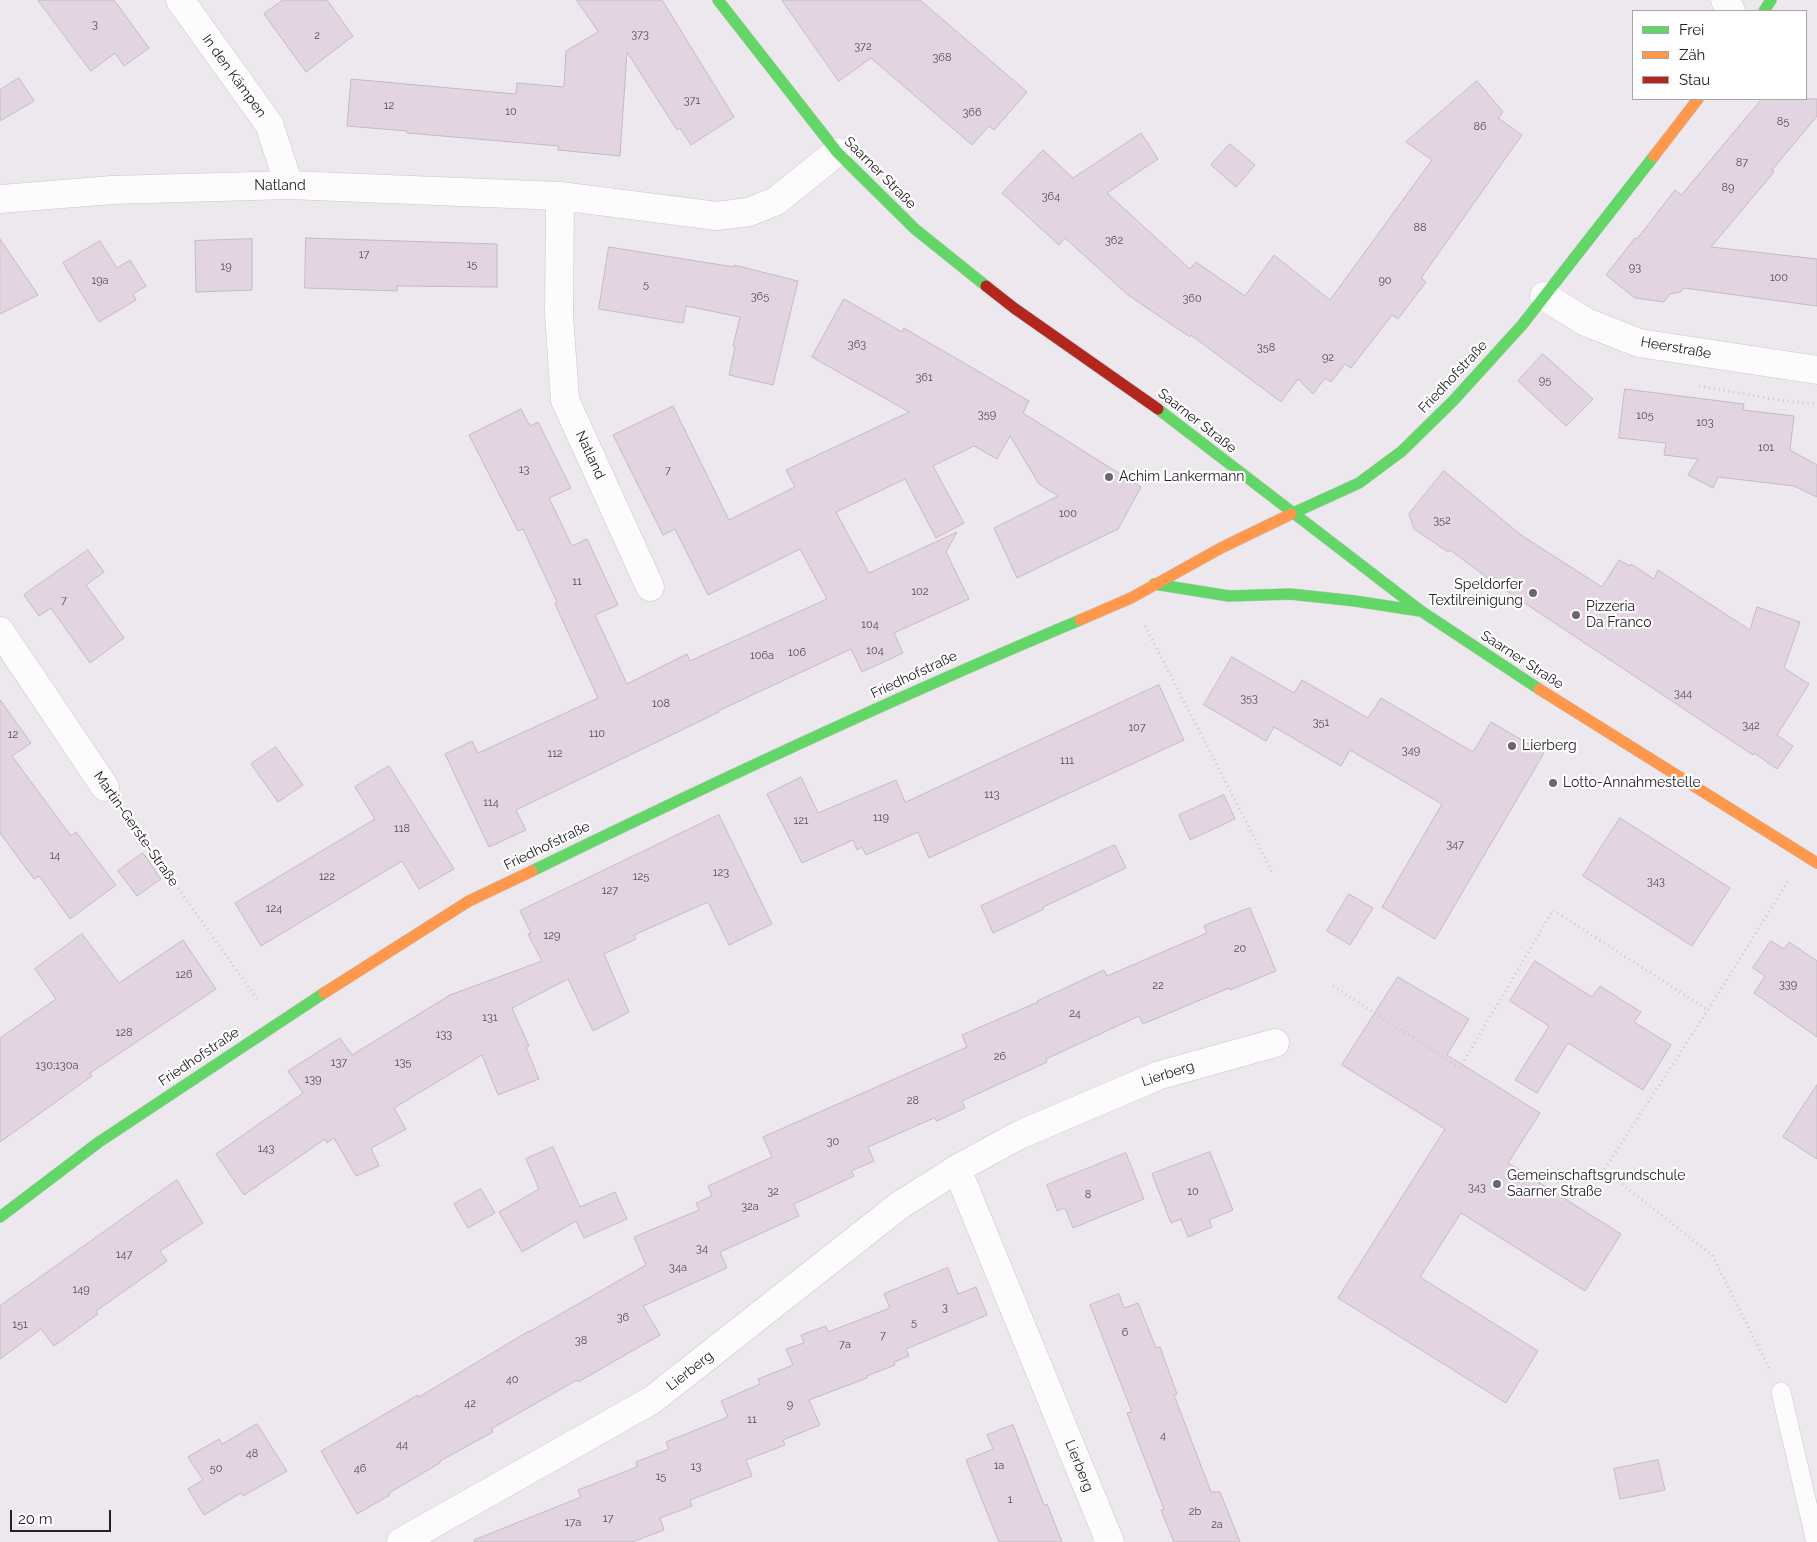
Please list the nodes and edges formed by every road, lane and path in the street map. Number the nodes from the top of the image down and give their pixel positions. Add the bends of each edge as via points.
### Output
1 (180, 0) edge
2 (718, 0) edge
3 (1697, 100) edge
4 (837, 152) junction
5 (289, 186) junction
6 (560, 196) junction
7 (0, 200) edge
8 (1544, 296) junction
9 (1817, 370) edge
10 (1292, 513) junction
11 (1154, 584) junction
12 (650, 587) dead end
13 (1131, 598) junction
14 (1421, 612) junction
15 (0, 631) edge
16 (105, 787) joint
17 (1804, 855) junction
18 (1817, 863) edge
19 (1272, 872) dead end
20 (1332, 986) dead end
21 (1708, 1010) junction
22 (275, 1024) junction
23 (1275, 1043) dead end
24 (957, 1169) junction
25 (0, 1217) edge
26 (1782, 1392) joint
27 (401, 1542) edge
28 (1110, 1542) edge
29 (1816, 1542) edge

1 - 5 street, In den Kämpen via 269,124
2 - 4 street, Saarner Straße
3 - 8 street, Friedhofstraße
4 - 6 street, Natland via 776,201 749,212 717,216
4 - 10 street, Saarner Straße via 915,228 1014,308 1153,405
5 - 6 street, Natland
5 - 7 street, Natland via 112,190
6 - 12 street, Natland via 559,315 564,400
8 - 9 street, Heerstraße via 1586,322 1639,344
8 - 10 street, Friedhofstraße via 1459,394 1402,451 1359,483
10 - 11 street, Friedhofstraße
10 - 14 street, Saarner Straße
11 - 13 street, Friedhofstraße
11 - 14 street via 1228,596 1290,594
13 - 19 path
13 - 22 street, Friedhofstraße via 974,664 720,779 469,901
14 - 17 street, Saarner Straße
15 - 16 street, Martin-Gerste-Straße
16 - 22 path, Martin-Gerste-Straße
17 - 18 street, Saarner Straße
17 - 21 path
20 - 21 path via 1460,1068 1554,910
21 - 26 path via 1604,1170 1712,1255
22 - 25 street, Friedhofstraße via 99,1142
23 - 24 street, Lierberg via 1160,1074 1019,1135
24 - 27 street, Lierberg via 900,1205 652,1400
24 - 28 street, Lierberg
26 - 29 lane

